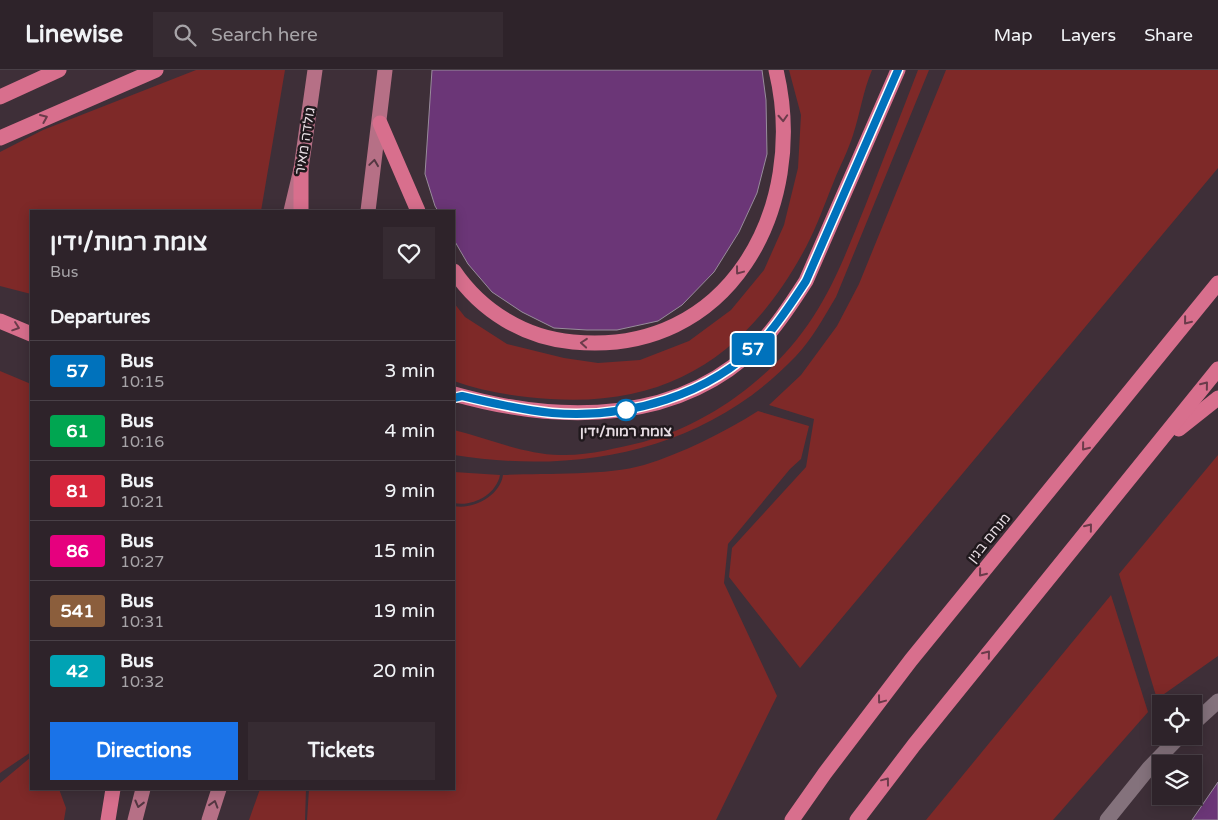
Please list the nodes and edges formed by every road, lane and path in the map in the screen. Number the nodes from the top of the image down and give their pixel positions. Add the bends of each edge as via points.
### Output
1 (59, 70) edge
2 (156, 70) edge
3 (315, 70) edge
4 (385, 70) edge
5 (776, 70) edge
6 (898, 70) edge
7 (0, 97) edge
8 (380, 123) junction
9 (0, 138) edge
10 (301, 169) junction
11 (292, 210) edge
12 (301, 210) edge
13 (368, 210) edge
14 (418, 210) edge
15 (455, 272) edge
16 (1218, 283) edge
17 (0, 321) edge
18 (30, 334) edge
19 (1218, 369) edge
20 (456, 396) edge
21 (1218, 398) edge
22 (1119, 491) junction
23 (1218, 701) edge
24 (1202, 716) edge
25 (1171, 745) edge
26 (113, 790) edge
27 (143, 790) edge
28 (219, 790) edge
29 (108, 820) edge
30 (135, 820) edge
31 (209, 820) edge
32 (792, 820) edge
33 (857, 820) edge
34 (1107, 820) edge

1 - 7 highway
9 -> 2 highway
3 - 10 main road, גולדה מאיר
4 - 8 main road
5 -> 15 highway via 782,98 784,140 780,176 771,210 744,266 721,295 692,318 651,337 602,345 561,341 520,330 493,312
6 - 20 highway via 806,281 786,313 763,340 733,366 687,393 648,406 602,414 552,413
13 -> 8 main road
8 - 14 highway
10 - 11 main road, גולדה מאיר
10 - 12 highway
16 -> 32 highway, מנחם בגין via 911,660
17 -> 18 highway
22 -> 19 highway
21 - 22 highway via 1158,446
33 -> 22 highway
23 - 24 street
25 - 34 street
26 - 29 highway
27 -> 30 main road
31 -> 28 main road

